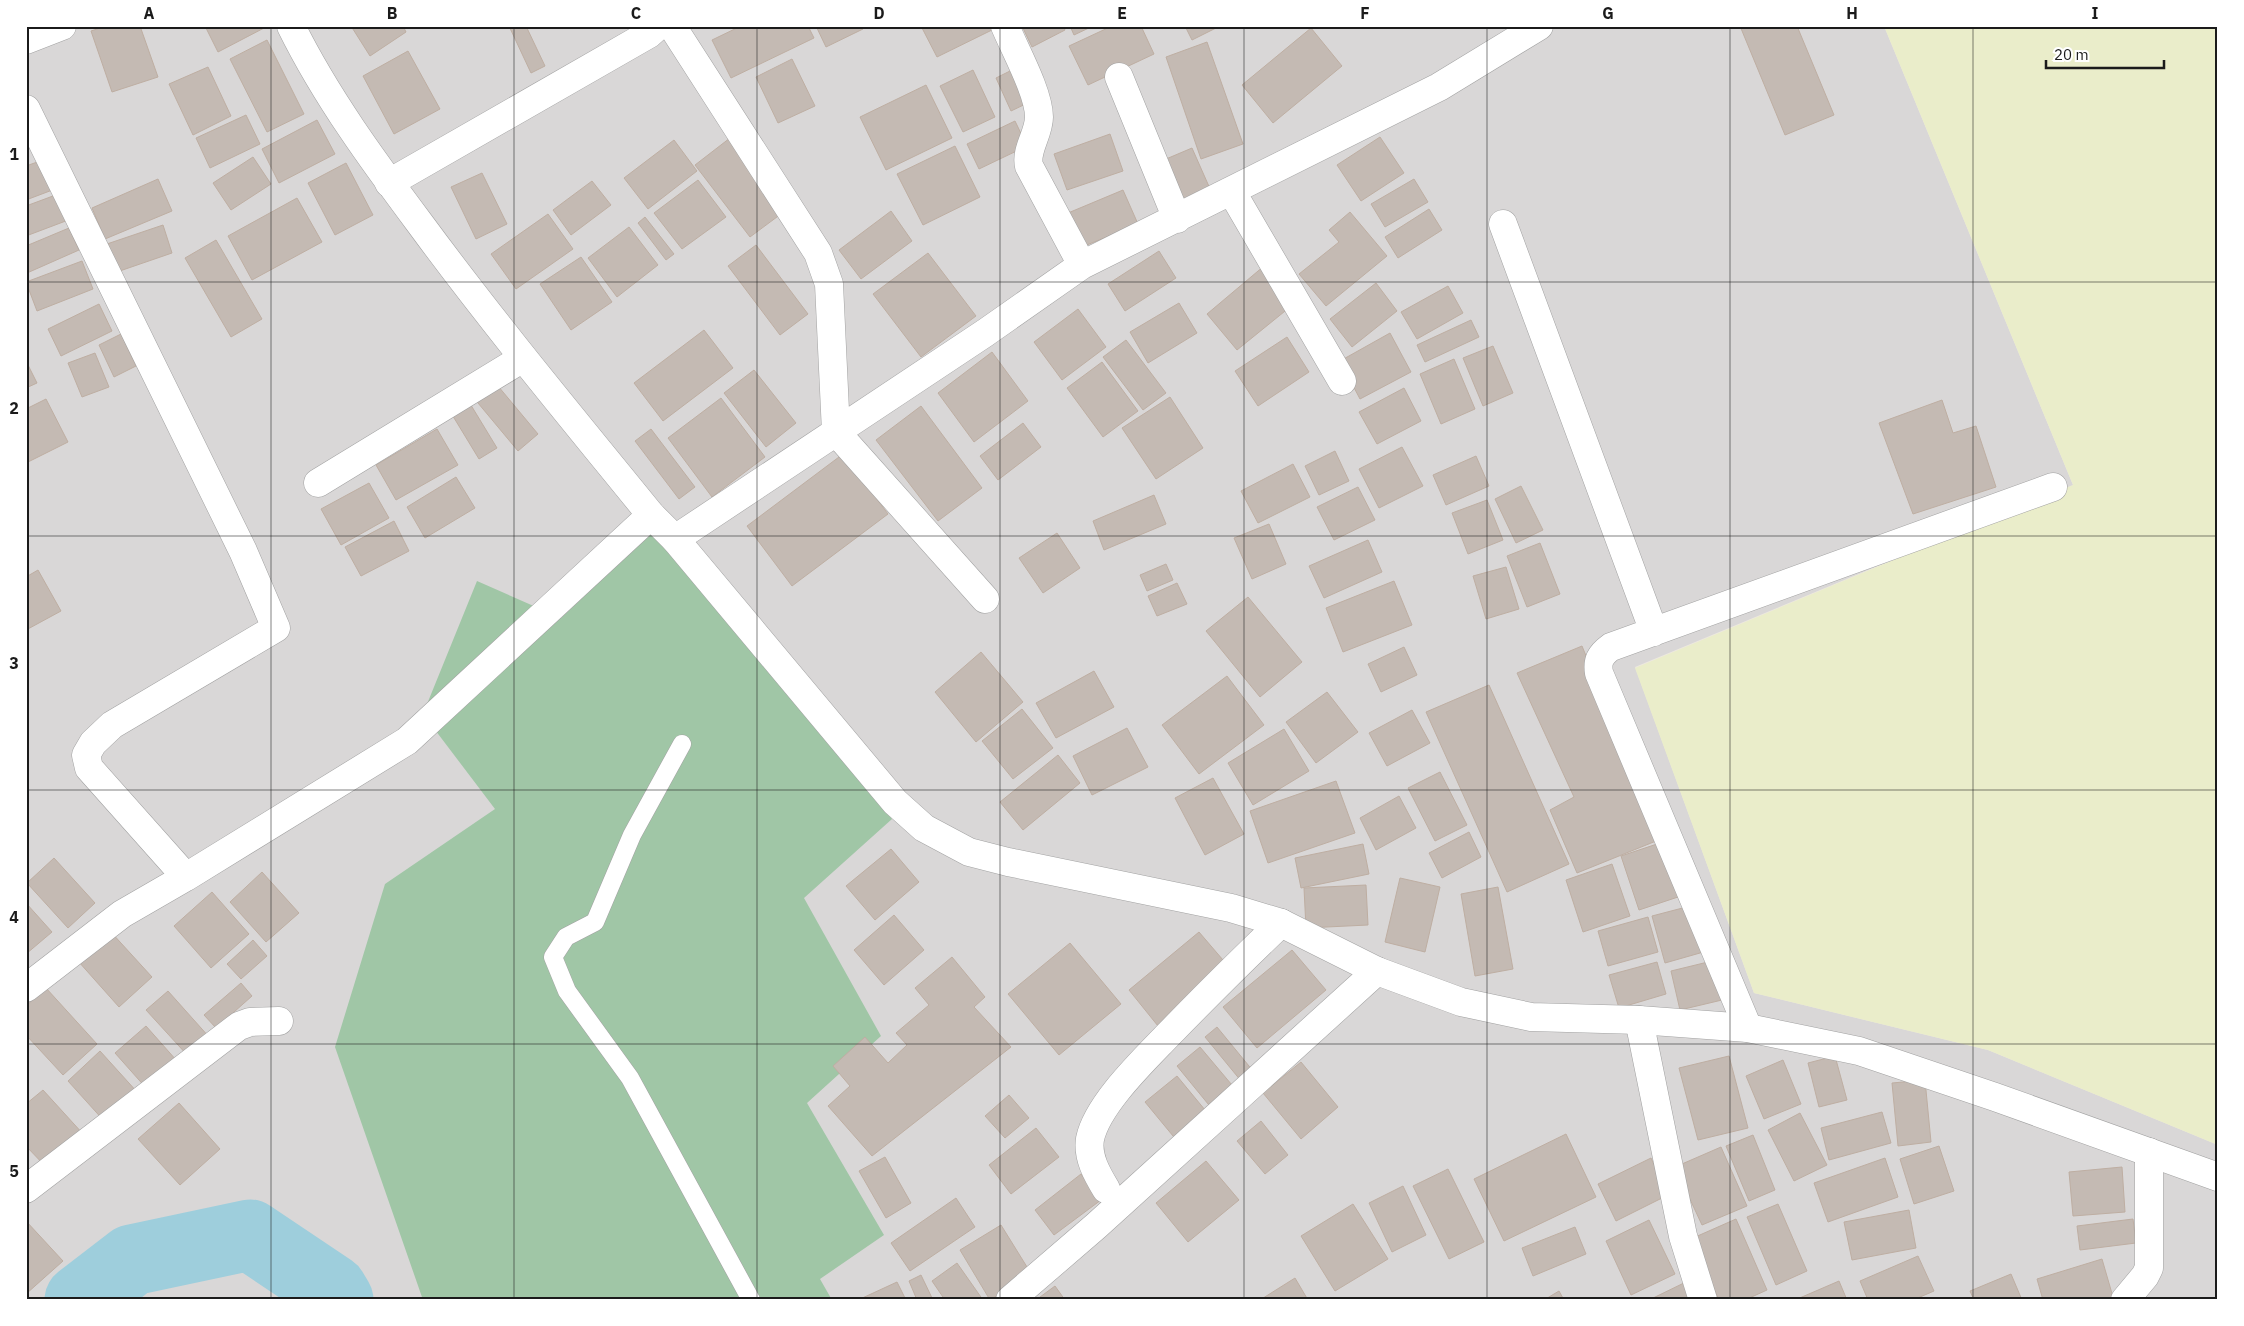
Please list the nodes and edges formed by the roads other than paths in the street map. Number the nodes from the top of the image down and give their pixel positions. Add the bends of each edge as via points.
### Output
1 (62, 26) edge
2 (291, 26) edge
3 (658, 26) edge
4 (672, 26) edge
5 (1005, 26) edge
6 (1538, 26) edge
7 (26, 40) edge
8 (1119, 77) dead end
9 (26, 109) edge
10 (389, 183) junction
11 (1232, 192) junction
12 (1177, 219) junction
13 (1503, 224) dead end
14 (1082, 265) junction
15 (523, 358) junction
16 (1342, 381) dead end
17 (836, 432) junction
18 (318, 483) dead end
19 (2053, 487) dead end
20 (651, 514) junction
21 (675, 539) junction
22 (985, 599) dead end
23 (1654, 632) junction
24 (682, 744) dead end
25 (186, 877) junction
26 (1281, 923) junction
27 (1377, 972) junction
28 (26, 988) edge
29 (1639, 1020) junction
30 (279, 1021) dead end
31 (1748, 1028) junction
32 (2149, 1152) junction
33 (2218, 1177) edge
34 (1106, 1189) dead end
35 (26, 1190) edge
36 (751, 1300) edge
37 (1010, 1300) edge
38 (1703, 1300) edge
39 (2125, 1300) edge

1 - 7 street
2 - 10 street via 326,88
3 - 10 street
4 - 17 street via 818,253 829,284
5 - 14 street via 1038,108 1029,166
6 - 11 street via 1439,87
8 - 12 street
9 - 25 street via 243,551 276,628 112,725 93,743 86,755 89,768
10 - 15 street
11 - 12 street
11 - 16 street
12 - 14 street
13 - 23 street
14 - 17 street
15 - 18 street
15 - 20 street
17 - 21 street
17 - 22 street
19 - 23 street
20 - 21 street
20 - 25 street via 407,741
21 - 26 street via 895,802 924,828 969,852 1231,908
23 - 31 street via 1603,652 1598,663 1599,674
24 - 36 lane via 632,835 595,922 566,937 553,957 567,990 630,1078
25 - 28 street via 122,914
26 - 27 street
26 - 34 street via 1125,1081 1104,1110 1093,1130 1090,1151
27 - 29 street via 1461,1002 1530,1017
27 - 37 street
29 - 31 street
29 - 38 street via 1682,1236
30 - 35 street via 250,1022 239,1026
31 - 32 street via 1859,1051
32 - 33 street
32 - 39 street via 2149,1268

